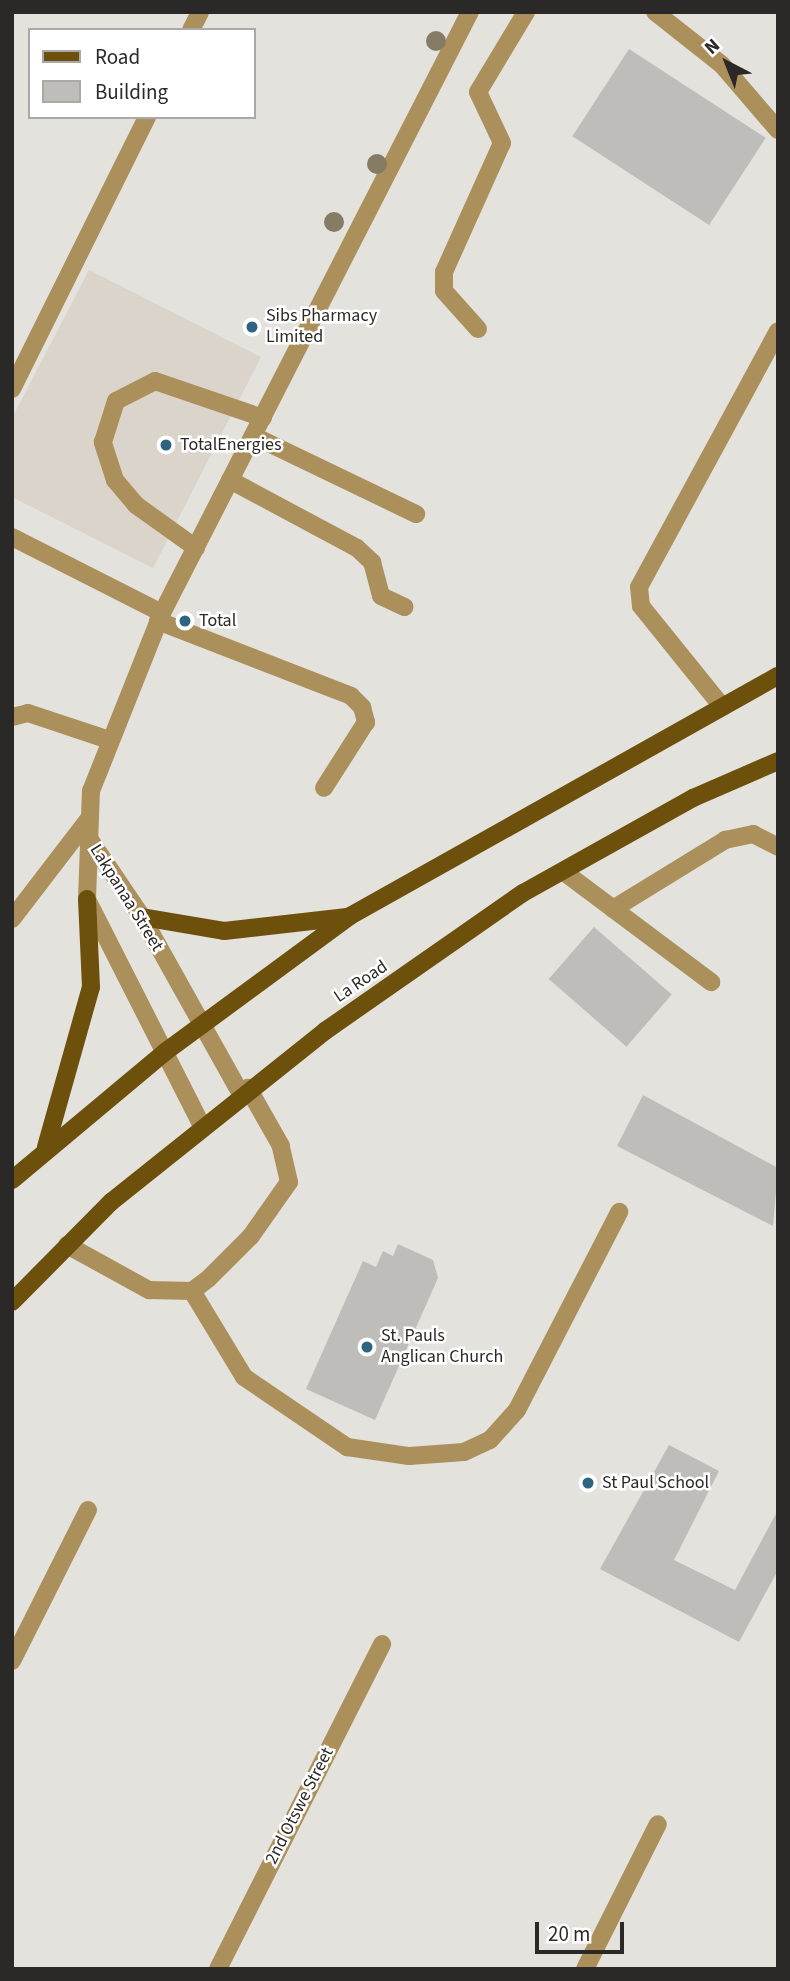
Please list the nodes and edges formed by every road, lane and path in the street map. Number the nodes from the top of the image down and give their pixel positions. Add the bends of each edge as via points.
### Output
1 (200, 12) edge
2 (470, 12) edge
3 (526, 12) edge
4 (655, 12) edge
5 (192, 28) edge
6 (146, 119) edge
7 (777, 129) edge
8 (478, 329) dead end
9 (778, 331) edge
10 (12, 389) edge
11 (264, 418) junction
12 (254, 436) junction
13 (230, 480) junction
14 (416, 514) dead end
15 (12, 537) edge
16 (196, 548) junction
17 (405, 607) dead end
18 (160, 617) junction
19 (778, 676) edge
20 (720, 704) junction
21 (12, 717) edge
22 (106, 739) junction
23 (778, 761) edge
24 (324, 788) dead end
25 (87, 827) junction
26 (778, 847) edge
27 (564, 872) junction
28 (87, 899) junction
29 (613, 909) junction
30 (350, 916) junction
31 (142, 917) junction
32 (12, 919) edge
33 (710, 982) dead end
34 (198, 1027) junction
35 (165, 1052) junction
36 (245, 1091) junction
37 (202, 1126) junction
38 (46, 1147) junction
39 (12, 1180) edge
40 (620, 1212) dead end
41 (67, 1245) junction
42 (192, 1291) junction
43 (12, 1302) edge
44 (88, 1510) dead end
45 (382, 1644) dead end
46 (12, 1661) edge
47 (658, 1824) dead end
48 (218, 1969) edge
49 (585, 1969) edge

1 - 5 street
2 - 11 street
3 - 8 street via 478,92 502,143 444,272 444,291
4 - 7 street via 722,65
6 - 10 street
9 - 20 street via 639,587 641,606
11 - 12 street
11 - 16 street via 155,381 116,401 103,442 115,480 136,505
12 - 13 street
12 - 14 street
13 - 16 street
13 - 17 street via 357,548 372,562 381,596
15 - 18 street
16 - 18 street
18 - 22 street
18 - 24 street via 351,696 362,707 366,722
19 - 20 main road
20 - 30 main road
21 - 22 street via 28,713
22 - 25 street
23 - 27 main road, La Road via 693,798
25 - 28 street, Lakpanaa Street
25 - 31 street, Lakpanaa Street
25 - 32 street
26 - 29 street via 753,834 725,840
27 - 29 street
27 - 36 main road, La Road via 523,893
28 - 35 street, Lakpanaa Street
28 - 38 main road via 91,987
29 - 33 street
30 - 31 main road via 224,931
30 - 34 main road
31 - 34 street, Lakpanaa Street
34 - 35 main road
34 - 36 street, Lakpanaa Street
35 - 37 street, Lakpanaa Street
35 - 38 main road
36 - 37 main road, La Road
36 - 42 street, Lakpanaa Street via 281,1146 289,1182 251,1236
37 - 41 main road, La Road
38 - 39 main road
40 - 42 street via 517,1410 490,1440 464,1452 409,1456 347,1447 244,1377
41 - 42 street via 149,1290
41 - 43 main road, La Road
44 - 46 street
45 - 48 street, 2nd Otswe Street
47 - 49 street

